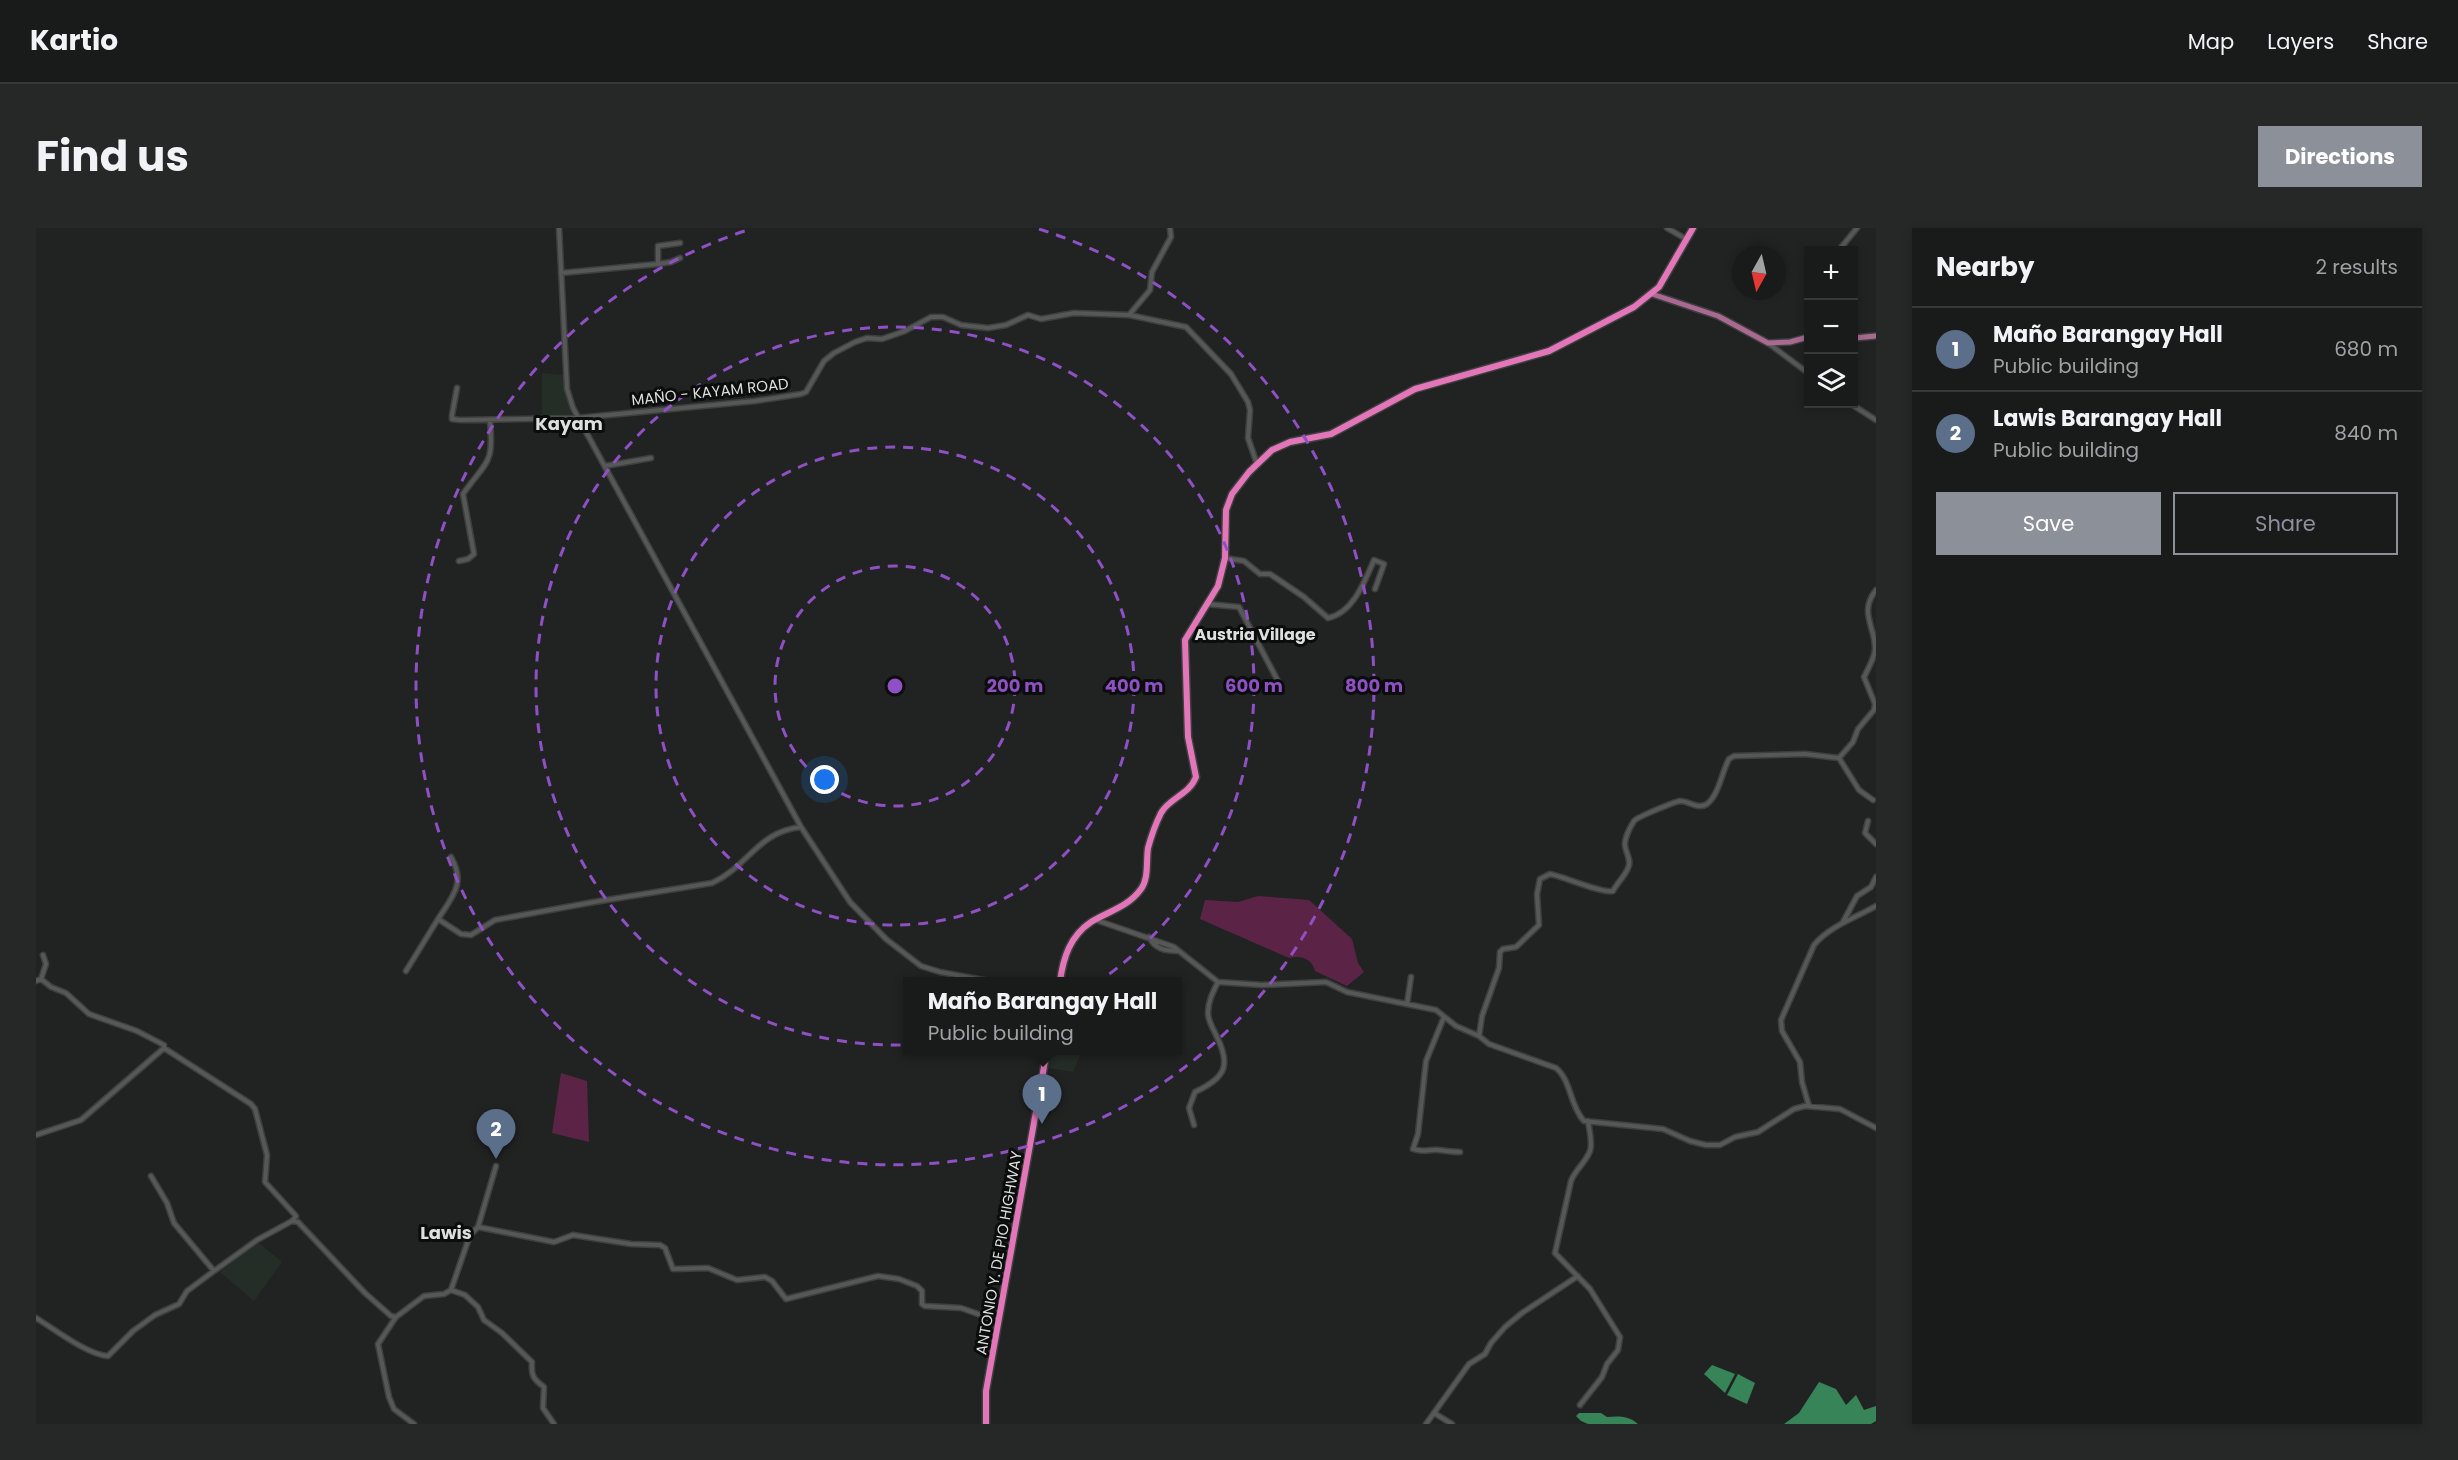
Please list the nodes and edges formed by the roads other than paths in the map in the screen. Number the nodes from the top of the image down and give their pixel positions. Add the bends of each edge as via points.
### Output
1 (559, 228) edge
2 (1170, 228) edge
3 (1667, 228) edge
4 (1693, 228) edge
5 (1857, 228) edge
6 (1687, 239) junction
7 (680, 243) dead end
8 (1842, 246) edge
9 (680, 258) dead end
10 (658, 264) junction
11 (561, 273) junction
12 (1652, 294) junction
13 (1129, 315) junction
14 (1876, 336) edge
15 (1804, 338) edge
16 (1858, 338) edge
17 (1768, 343) junction
18 (1804, 369) edge
19 (457, 388) dead end
20 (1857, 408) edge
21 (577, 418) junction
22 (1876, 420) edge
23 (490, 421) junction
24 (651, 458) dead end
25 (1257, 464) junction
26 (605, 466) junction
27 (1225, 558) junction
28 (459, 561) dead end
29 (1375, 589) dead end
30 (1876, 590) edge
31 (1207, 604) junction
32 (1279, 683) dead end
33 (1839, 759) junction
34 (1873, 800) dead end
35 (1868, 821) dead end
36 (801, 827) junction
37 (1876, 844) edge
38 (451, 856) dead end
39 (1876, 877) edge
40 (1876, 906) edge
41 (438, 919) junction
42 (1095, 920) junction
43 (1843, 922) junction
44 (43, 955) dead end
45 (406, 971) dead end
46 (972, 977) edge
47 (1061, 977) edge
48 (1411, 978) dead end
49 (41, 979) junction
50 (36, 981) edge
51 (1218, 982) junction
52 (1407, 1004) junction
53 (1444, 1017) junction
54 (1479, 1036) junction
55 (164, 1048) junction
56 (1046, 1055) edge
57 (1809, 1106) junction
58 (1588, 1121) junction
59 (1194, 1125) dead end
60 (1876, 1128) edge
61 (36, 1135) edge
62 (1460, 1152) dead end
63 (496, 1166) dead end
64 (151, 1176) dead end
65 (292, 1221) junction
66 (478, 1227) junction
67 (214, 1271) junction
68 (1578, 1276) junction
69 (451, 1290) junction
70 (396, 1317) junction
71 (36, 1318) edge
72 (999, 1321) junction
73 (1580, 1405) dead end
74 (1434, 1413) junction
75 (414, 1424) edge
76 (554, 1424) edge
77 (986, 1424) edge
78 (1426, 1424) edge
79 (1452, 1424) edge

1 - 11 street
2 - 13 street via 1171,237 1152,272 1150,290
3 - 6 street
4 - 6 highway
5 - 8 street
6 - 12 highway
7 - 10 street via 658,246
9 - 10 street
10 - 11 street
11 - 21 street via 567,389
12 - 17 main road via 1718,316
12 - 25 highway via 1549,351 1415,389 1331,434 1290,442 1272,450
13 - 21 street, MAÑO - KAYAM ROAD via 1074,313 1041,319 1028,315 988,328 931,316 906,331 882,339 867,338 834,353 801,394
13 - 25 street, MAÑO - KAYAM ROAD via 1186,327 1231,374 1248,402 1248,438
14 - 16 main road
15 - 17 main road
17 - 18 street
19 - 23 street, MAÑO - KAYAM ROAD via 452,419
20 - 22 street
21 - 23 street, MAÑO - KAYAM ROAD
21 - 26 street
23 - 28 street via 492,447 488,461 463,494 474,555
24 - 26 street
25 - 27 highway via 1232,494 1226,510
26 - 36 street
27 - 29 street via 1244,561 1260,574 1270,574 1328,618 1349,606 1374,560 1384,564
27 - 31 highway via 1218,586
30 - 33 street via 1867,617 1875,652 1864,677 1874,710
31 - 32 street via 1239,607
31 - 42 highway via 1185,647 1188,737 1196,777 1188,790 1162,810 1149,846 1142,888 1119,909
33 - 34 street via 1859,790
33 - 54 street via 1805,754 1734,756 1727,761 1706,804 1680,801 1635,819 1625,840 1630,862 1613,891 1603,892 1559,876 1540,879 1539,925 1516,947 1500,952
35 - 37 street via 1865,833
36 - 41 street via 769,836 739,866 712,883 495,921 471,935 461,934
36 - 46 street via 850,902 874,928 905,955 929,969
38 - 41 street via 458,868 458,881
39 - 43 street via 1871,887 1857,896
40 - 43 street
41 - 45 street
42 - 47 highway via 1074,938
42 - 51 street via 1178,951
43 - 57 street via 1814,945 1781,1020 1782,1031 1800,1062
44 - 49 street via 46,964
48 - 52 street
49 - 50 street
49 - 55 street via 66,993 89,1014 154,1039
51 - 52 street via 1326,982 1347,992
51 - 59 street via 1208,1015 1224,1059 1224,1073 1195,1092 1189,1108
52 - 53 street via 1436,1010
53 - 54 street
53 - 62 street via 1426,1060 1413,1149
54 - 58 street via 1504,1051 1556,1068 1577,1114
55 - 61 street via 81,1120
55 - 65 street via 255,1109 267,1155 265,1182 296,1216
56 - 72 highway, ANTONIO Y. DE PIO HIGHWAY
57 - 58 street via 1794,1109 1758,1132 1720,1145 1690,1142 1663,1129
57 - 60 street via 1839,1109
58 - 68 street via 1589,1152 1571,1181 1555,1253
63 - 66 street
64 - 67 street via 174,1223
65 - 67 street
65 - 70 street via 298,1222 365,1293
66 - 69 street via 470,1235
66 - 72 street via 554,1242 573,1235 660,1245 674,1269 708,1268 737,1280 765,1277 786,1299 866,1278 888,1277 918,1286 925,1306 961,1308
67 - 71 street via 187,1291 179,1304 155,1315 108,1356
68 - 73 street via 1620,1337 1618,1350
68 - 74 street via 1505,1327 1485,1354 1469,1364
69 - 70 street via 424,1296
69 - 76 street via 465,1295 478,1307 484,1320 532,1362 531,1374 544,1387 543,1408
70 - 75 street via 378,1344 394,1409
72 - 77 highway, ANTONIO Y. DE PIO HIGHWAY via 986,1391
74 - 78 street
74 - 79 street

